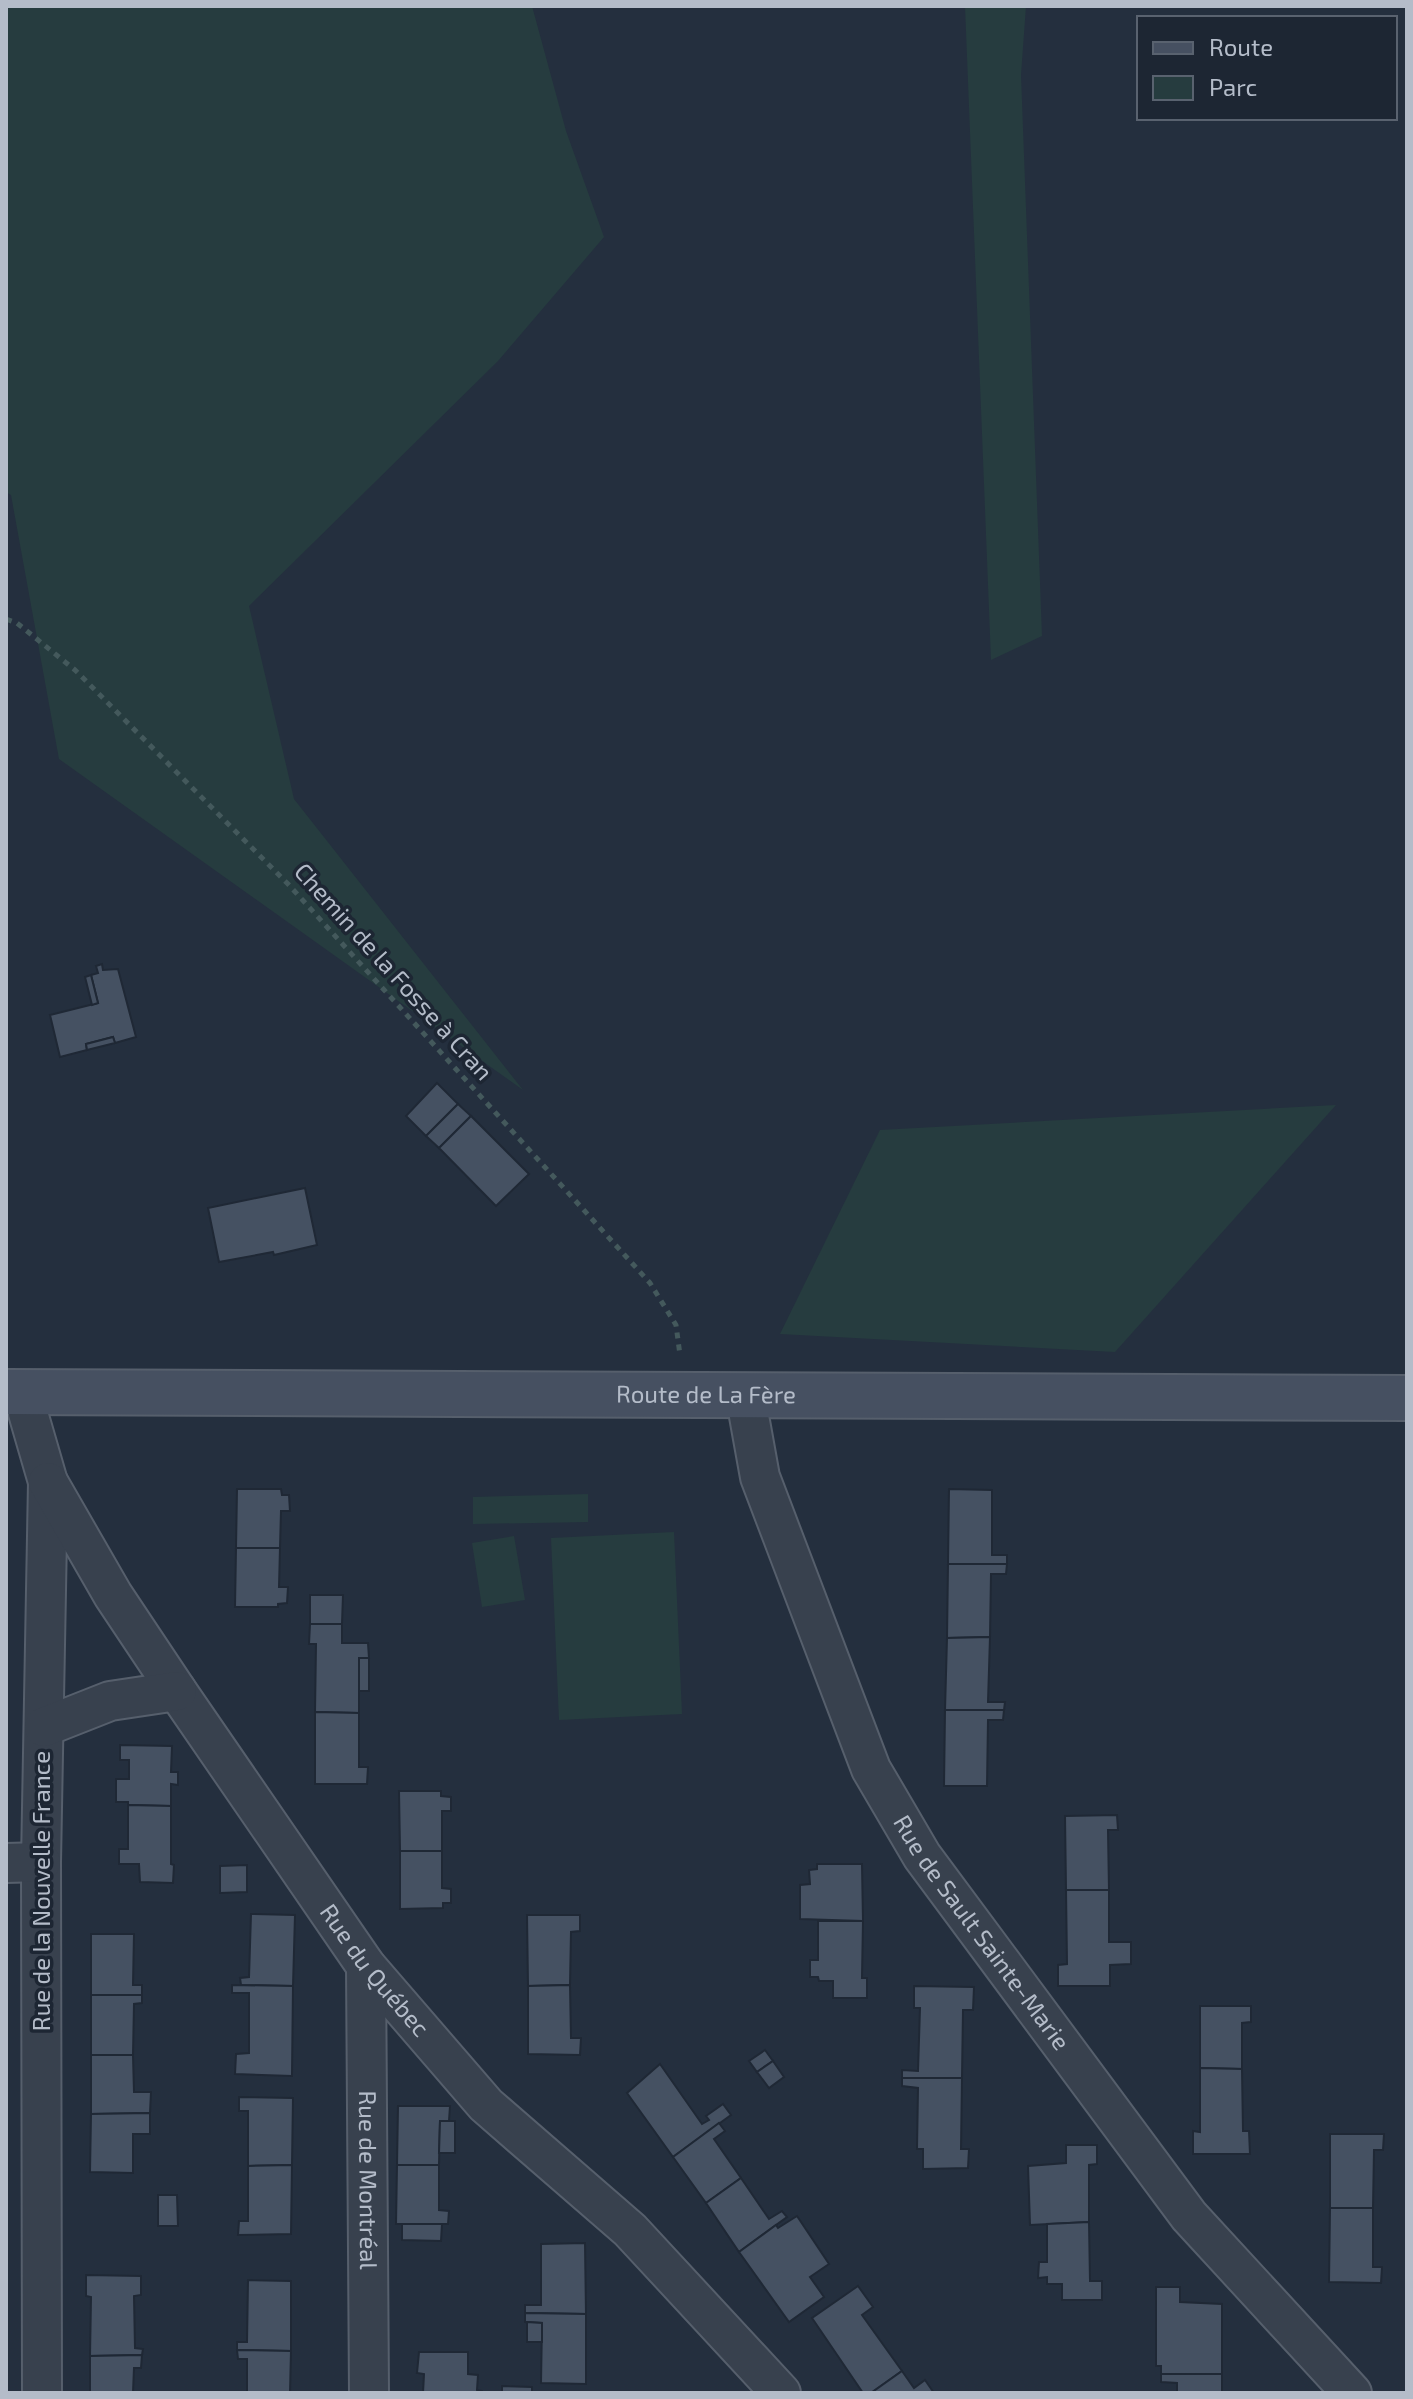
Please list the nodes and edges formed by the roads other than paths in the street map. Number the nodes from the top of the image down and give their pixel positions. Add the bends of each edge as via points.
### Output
1 (17, 1392) edge
2 (749, 1396) junction
3 (1407, 1398) edge
4 (48, 1482) junction
5 (177, 1691) junction
6 (44, 1727) junction
7 (24, 1863) edge
8 (366, 1966) junction
9 (42, 2393) edge
10 (369, 2393) edge
11 (781, 2393) edge
12 (1352, 2393) edge

1 - 2 main road, Route de La Fère
1 - 4 street, Rue de la Nouvelle France
2 - 3 main road, Route de La Fère
2 - 12 street, Rue de Sault Sainte-Marie via 760,1477 871,1769 922,1856 1189,2216
4 - 5 street, Rue du Québec via 113,1595
4 - 6 street, Rue de la Nouvelle France
5 - 6 street via 110,1701
5 - 8 street, Rue du Québec
6 - 7 street, Rue de la Nouvelle France
7 - 9 street, Rue de la Nouvelle France
8 - 10 street, Rue de Montréal
8 - 11 street, Rue du Québec via 486,2105 630,2230

